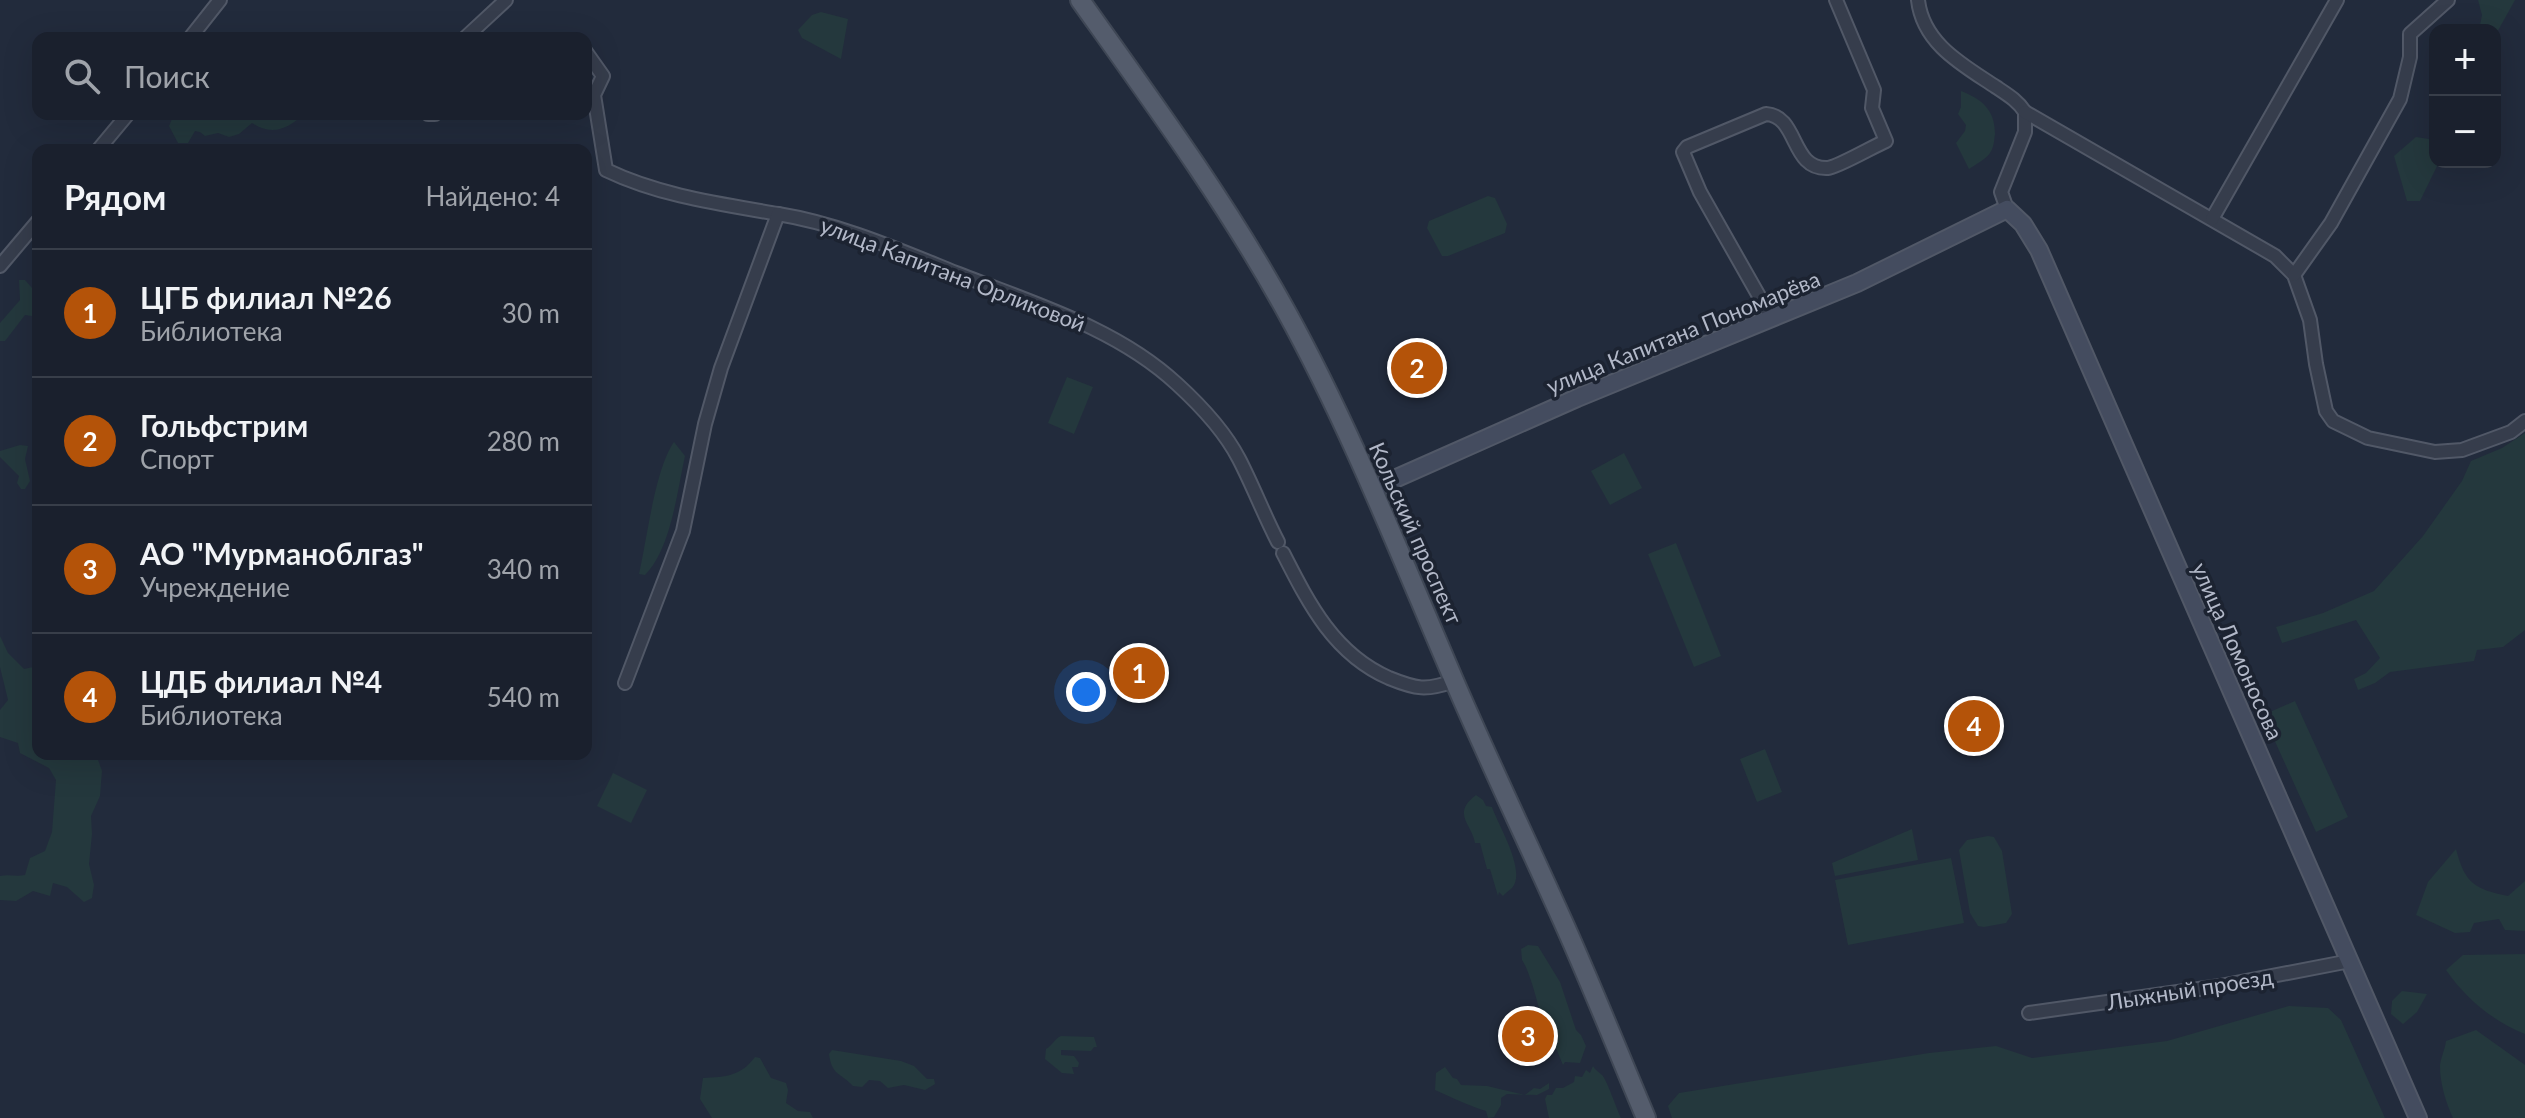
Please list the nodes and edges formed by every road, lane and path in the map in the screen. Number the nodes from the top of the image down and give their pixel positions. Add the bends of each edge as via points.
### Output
1 (220, 0) edge
2 (506, 0) edge
3 (1080, 0) edge
4 (1836, 0) edge
5 (1918, 0) edge
6 (2337, 0) edge
7 (2448, 0) edge
8 (195, 32) edge
9 (472, 32) edge
10 (592, 60) edge
11 (2029, 118) junction
12 (123, 120) edge
13 (103, 144) edge
14 (2007, 209) junction
15 (778, 214) junction
16 (2212, 219) junction
17 (32, 228) edge
18 (0, 266) edge
19 (2294, 275) junction
20 (1772, 319) junction
21 (2525, 421) edge
22 (1372, 489) junction
23 (1454, 681) junction
24 (625, 683) dead end
25 (2350, 961) junction
26 (2029, 1013) dead end
27 (1646, 1118) edge
28 (2418, 1118) edge

1 - 8 street
2 - 9 street
3 - 22 main road, Кольский проспект via 1190,159 1285,310
4 - 20 street via 1874,90 1872,108 1886,141 1829,168 1802,158 1784,121 1766,114 1683,152
5 - 11 street via 1925,24 1948,55 2014,99
6 - 16 street
7 - 19 street via 2410,34 2400,99 2331,223
10 - 15 street, улица Капитана Орликовой via 603,76 594,95 606,170 659,190
11 - 14 street via 2001,192
11 - 16 street
12 - 13 street
14 - 20 street, улица Капитана Пономарёва
14 - 25 street, улица Ломоносова via 2039,250
15 - 23 street, улица Капитана Орликовой via 812,219 935,265 1073,320 1136,353 1177,384 1237,456 1323,626 1346,651 1375,672 1412,687 1433,689
15 - 24 street via 721,368 683,531
16 - 19 street via 2275,256
17 - 18 street
19 - 21 street via 2310,320 2326,411 2333,421 2368,438 2435,452 2462,450 2511,432
20 - 22 street, улица Капитана Пономарёва via 1587,393
22 - 23 main road, Кольский проспект
23 - 27 main road, Кольский проспект
25 - 26 street, Лыжный проезд
25 - 28 street, улица Ломоносова

